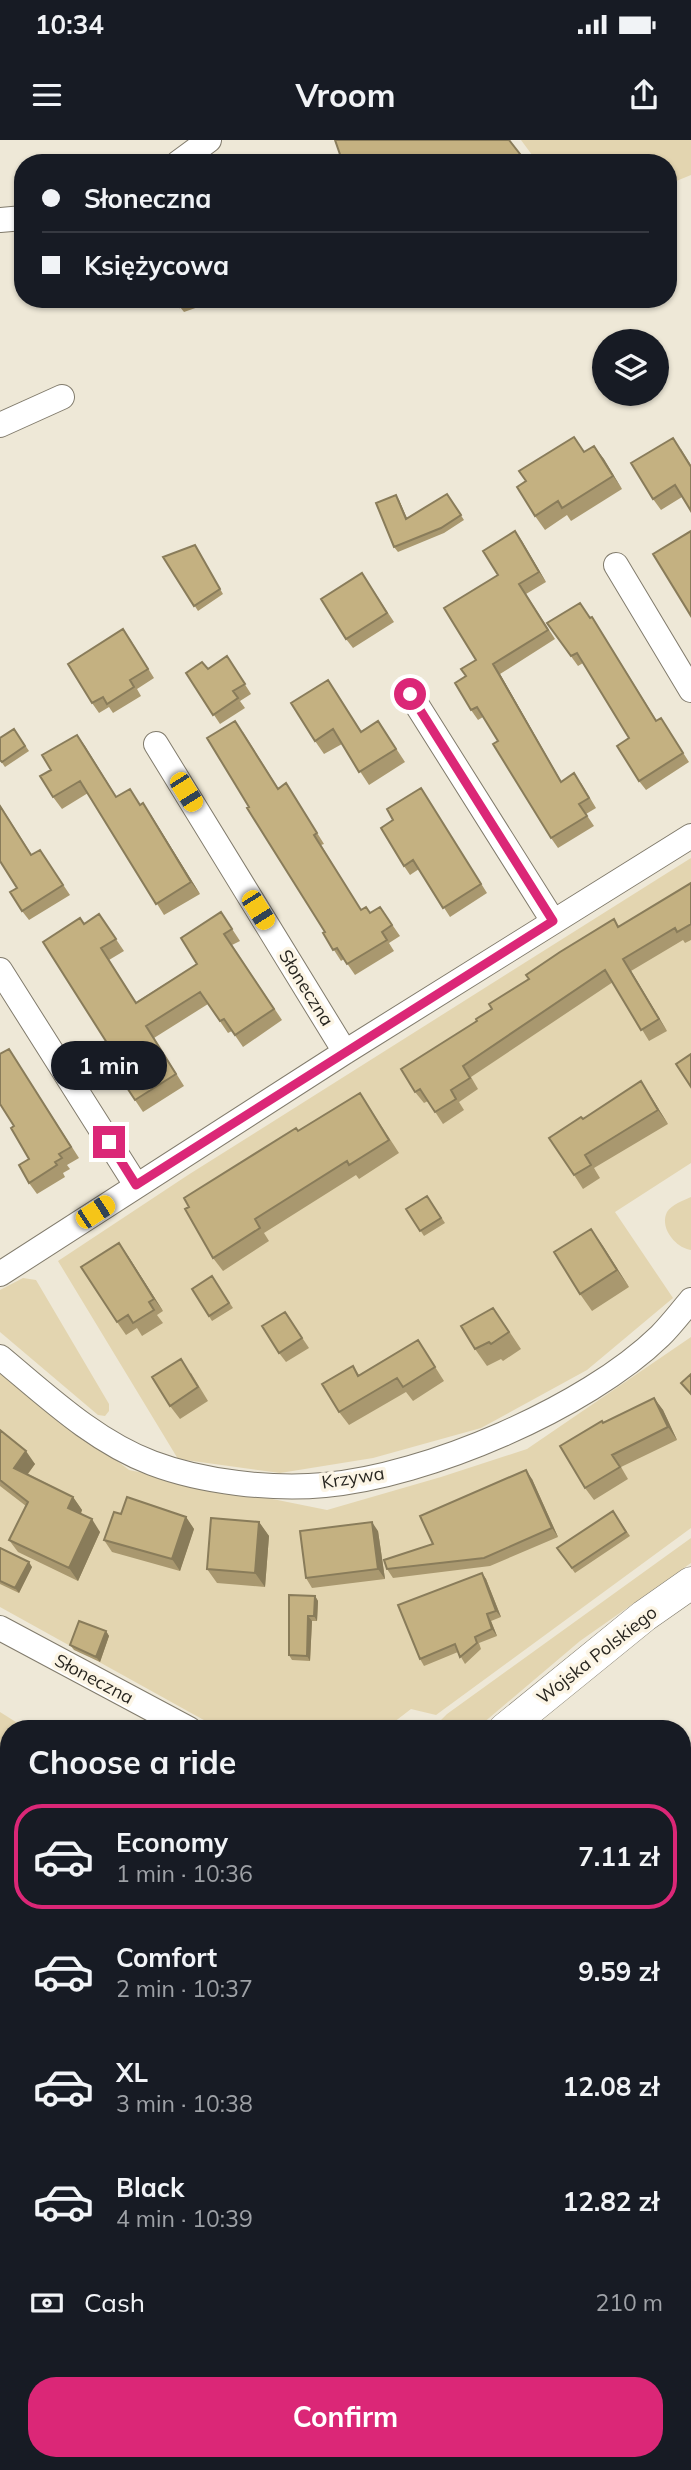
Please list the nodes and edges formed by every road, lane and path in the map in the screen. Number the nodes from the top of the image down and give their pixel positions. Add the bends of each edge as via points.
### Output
1 (209, 140) edge
2 (190, 154) edge
3 (62, 397) dead end
4 (0, 425) edge
5 (616, 565) dead end
6 (691, 690) edge
7 (410, 694) dead end
8 (156, 744) dead end
9 (691, 836) edge
10 (553, 921) junction
11 (0, 970) edge
12 (345, 1052) junction
13 (136, 1185) junction
14 (0, 1274) edge
15 (691, 1300) edge
16 (0, 1357) edge
17 (691, 1583) edge
18 (0, 1628) edge
19 (172, 1720) edge
20 (516, 1720) edge

1 - 2 street
3 - 4 street
5 - 6 street
7 - 10 street
8 - 12 street, Słoneczna
9 - 10 street
10 - 12 street
11 - 13 street
12 - 13 street
13 - 14 street
15 - 16 street, Krzywa via 659,1337 625,1364 589,1390 536,1418 424,1464 324,1485 228,1481 152,1463 71,1415
17 - 20 street, Wojska Polskiego
18 - 19 street, Słoneczna

